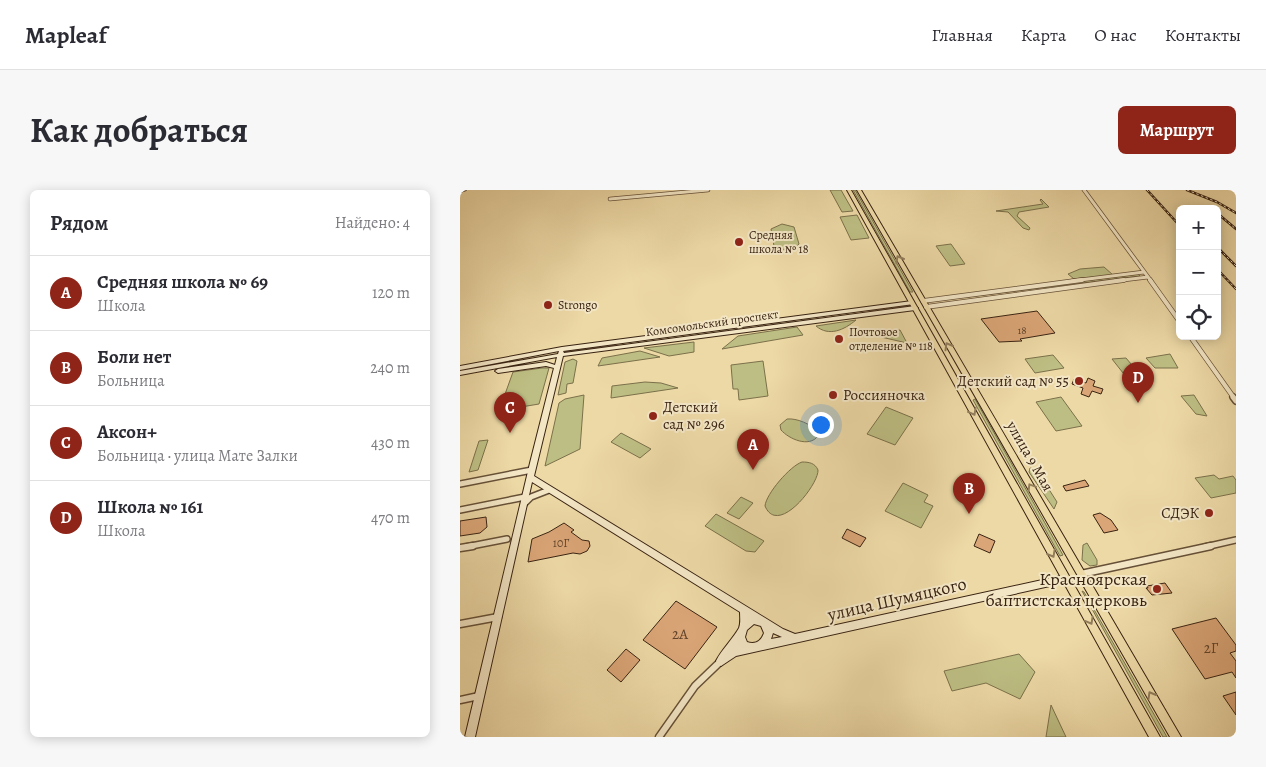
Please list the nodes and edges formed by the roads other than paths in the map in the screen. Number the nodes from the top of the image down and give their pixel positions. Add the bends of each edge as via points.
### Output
1 (464, 190) edge
2 (708, 190) edge
3 (848, 190) edge
4 (859, 190) edge
5 (1084, 190) edge
6 (460, 191) edge
7 (610, 199) dead end
8 (1144, 272) junction
9 (1148, 277) junction
10 (964, 295) junction
11 (967, 300) junction
12 (924, 304) junction
13 (914, 306) junction
14 (1176, 316) edge
15 (1193, 340) edge
16 (561, 352) junction
17 (556, 367) junction
18 (460, 368) edge
19 (460, 374) edge
20 (1236, 401) edge
21 (531, 474) junction
22 (460, 484) edge
23 (549, 490) junction
24 (524, 501) junction
25 (460, 510) edge
26 (507, 539) dead end
27 (1236, 540) edge
28 (460, 548) edge
29 (1082, 574) junction
30 (1065, 579) junction
31 (744, 609) junction
32 (498, 617) junction
33 (764, 622) junction
34 (460, 624) edge
35 (742, 630) junction
36 (795, 639) junction
37 (755, 648) junction
38 (721, 661) junction
39 (479, 696) junction
40 (460, 700) edge
41 (1152, 734) edge
42 (470, 737) edge
43 (659, 737) edge
44 (1176, 737) edge

1 - 6 street
2 - 7 street
3 - 13 main road, улица 9 Мая
12 -> 4 main road, улица 9 Мая
5 - 8 street
8 - 9 street
8 - 10 street, Комсомольский проспект
9 - 11 street, Комсомольский проспект
9 - 14 street
10 - 11 street
10 - 12 street, Комсомольский проспект
11 - 12 street, Комсомольский проспект
12 - 13 main road, Комсомольский проспект
29 -> 12 main road, улица 9 Мая
13 - 16 street, Комсомольский проспект
13 -> 30 main road, улица 9 Мая
15 - 20 street
16 - 17 street
16 - 18 street, Комсомольский проспект
16 - 19 street, Комсомольский проспект
17 - 19 street via 546,364
17 - 21 street
21 - 22 street via 484,478
21 - 23 street
21 - 24 street
23 - 24 street
23 - 31 street
24 - 25 street
24 - 32 street
26 - 28 street
27 - 29 street
29 - 30 main road
44 -> 29 main road, улица 9 Мая
30 - 36 street, улица Шумяцкого
30 -> 41 main road, улица 9 Мая
31 - 33 street
31 - 35 street
32 - 34 street
32 - 39 street
33 - 35 street via 753,620
33 - 36 street
33 - 37 street via 768,638
35 - 37 street via 744,645
35 - 38 street
36 - 37 street, улица Шумяцкого
37 - 38 street, улица Шумяцкого via 734,652
38 - 43 street via 695,686
39 - 40 street
39 - 42 street

